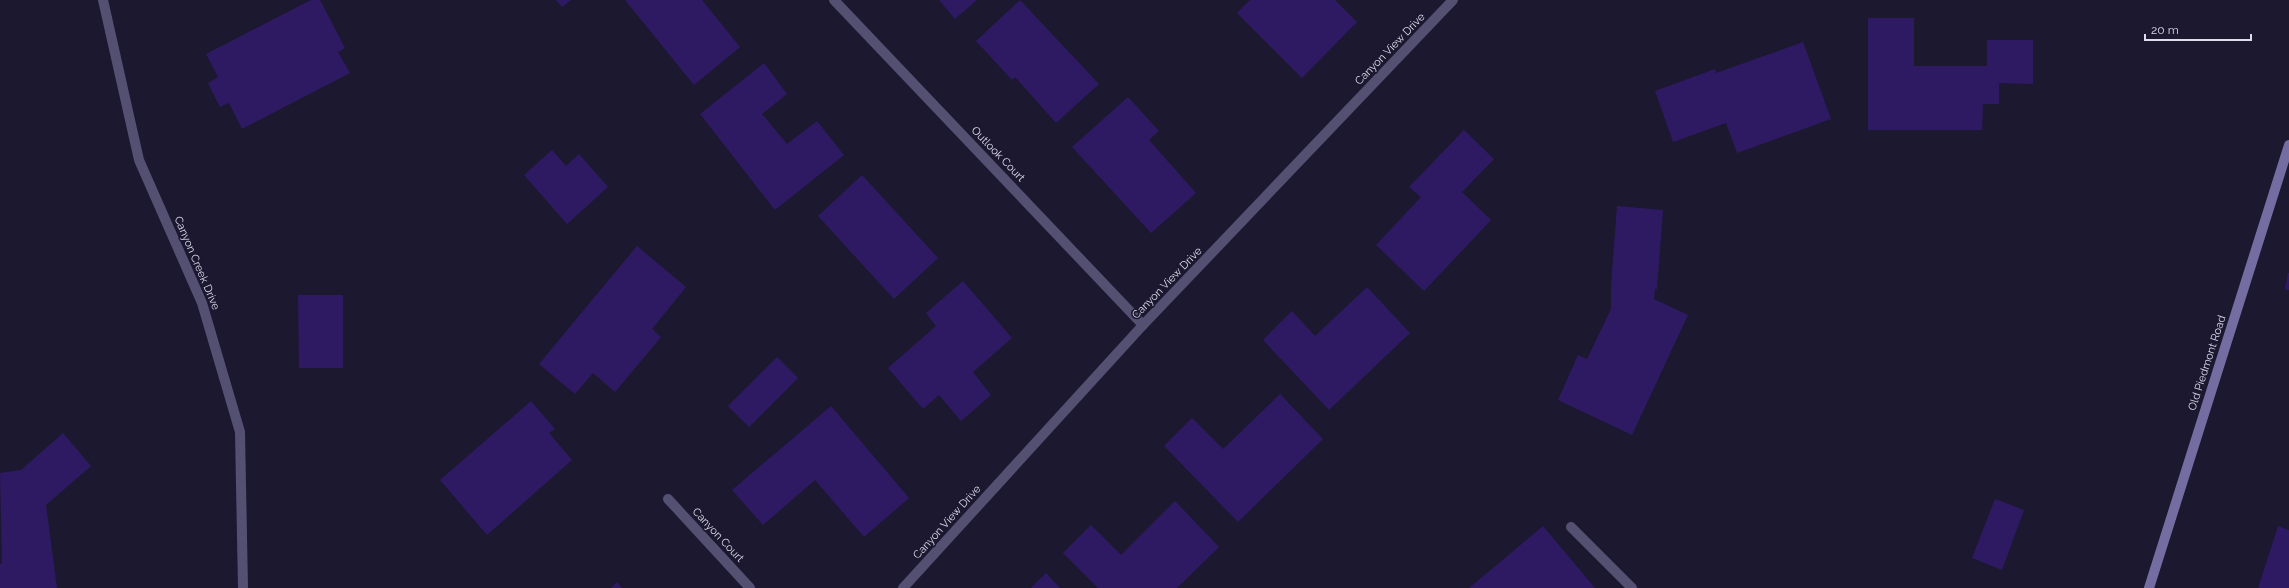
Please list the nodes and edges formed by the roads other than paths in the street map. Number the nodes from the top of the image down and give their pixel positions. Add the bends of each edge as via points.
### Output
1 (103, 0) edge
2 (834, 0) edge
3 (1453, 0) edge
4 (2289, 145) edge
5 (1143, 325) junction
6 (668, 499) dead end
7 (1572, 527) dead end
8 (243, 588) edge
9 (750, 588) edge
10 (903, 588) edge
11 (1632, 588) edge
12 (2149, 588) edge

1 - 8 street, Canyon Creek Drive via 139,160 202,303 240,432
2 - 5 street, Outlook Court
3 - 5 street, Canyon View Drive
4 - 12 street, Old Piedmont Road
5 - 10 street, Canyon View Drive
6 - 9 street, Canyon Court
7 - 11 street

